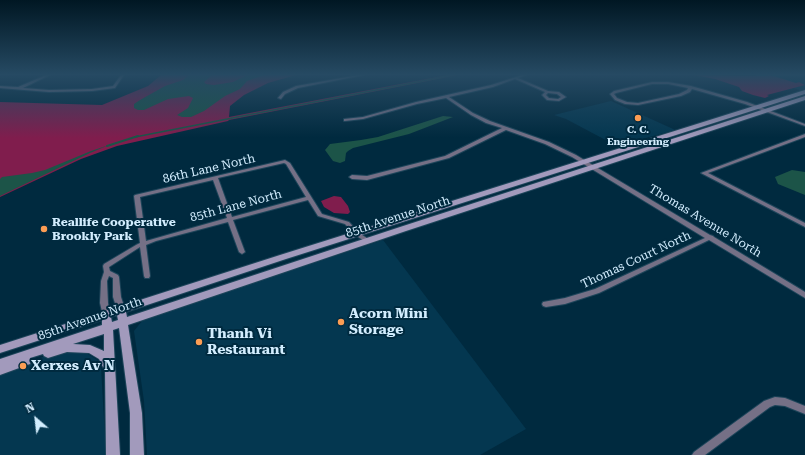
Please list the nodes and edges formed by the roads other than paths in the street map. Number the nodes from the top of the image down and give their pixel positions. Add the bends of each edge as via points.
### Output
1 (445, 96) edge
2 (446, 96) edge
3 (614, 96) edge
4 (674, 96) edge
5 (719, 96) edge
6 (791, 96) edge
7 (805, 98) edge
8 (756, 107) junction
9 (766, 111) junction
10 (345, 120) dead end
11 (805, 125) edge
12 (504, 129) junction
13 (805, 135) edge
14 (584, 162) junction
15 (593, 168) junction
16 (352, 177) dead end
17 (215, 178) junction
18 (308, 198) junction
19 (231, 219) junction
20 (805, 225) edge
21 (358, 234) junction
22 (711, 237) junction
23 (368, 241) junction
24 (144, 243) junction
25 (242, 252) dead end
26 (106, 269) junction
27 (147, 276) dead end
28 (805, 295) edge
29 (546, 304) dead end
30 (121, 310) junction
31 (106, 314) junction
32 (123, 322) junction
33 (108, 327) junction
34 (0, 349) edge
35 (0, 364) edge
36 (0, 370) edge
37 (110, 371) junction
38 (805, 410) edge
39 (113, 455) edge
40 (137, 455) edge
41 (697, 455) edge

1 - 10 street via 364,118
2 - 12 street, Thomas Avenue North via 477,116
3 - 4 street via 626,103 638,104
5 - 8 street
6 - 8 main road, 85th Avenue North
7 - 9 main road, 85th Avenue North
8 - 9 street
8 - 14 main road, 85th Avenue North
9 - 11 street
9 - 15 main road, 85th Avenue North
12 - 14 street, Thomas Avenue North via 551,145
12 - 16 street via 447,157 367,178
13 - 20 street via 704,173
14 - 15 street, Thomas Avenue North
14 - 21 main road, 85th Avenue North
15 - 22 street, Thomas Avenue North
15 - 23 main road, 85th Avenue North
17 - 18 street, 86th Lane North via 285,161
17 - 19 street
17 - 24 street, 86th Lane North via 137,196
18 - 19 street, 85th Lane North
18 - 21 street via 320,215 347,223
19 - 24 street, 85th Lane North
19 - 25 street
21 - 23 street
21 - 30 main road, 85th Avenue North
22 - 28 street, Thomas Avenue North
22 - 29 street, Thomas Court North via 597,291
23 - 32 main road, 85th Avenue North
24 - 26 street, 85th Lane North via 119,257
24 - 27 street
26 - 30 street via 116,277
26 - 31 street
30 - 31 main road, 85th Avenue North
30 - 32 main road
31 - 33 main road
31 - 34 main road, 85th Avenue North
32 - 33 main road, 85th Avenue North
32 - 40 main road via 136,414
33 - 35 main road, 85th Avenue North
33 - 37 main road
36 - 37 main road via 56,350 81,347 103,356
37 - 39 main road
38 - 41 street via 786,402 775,401 767,404

